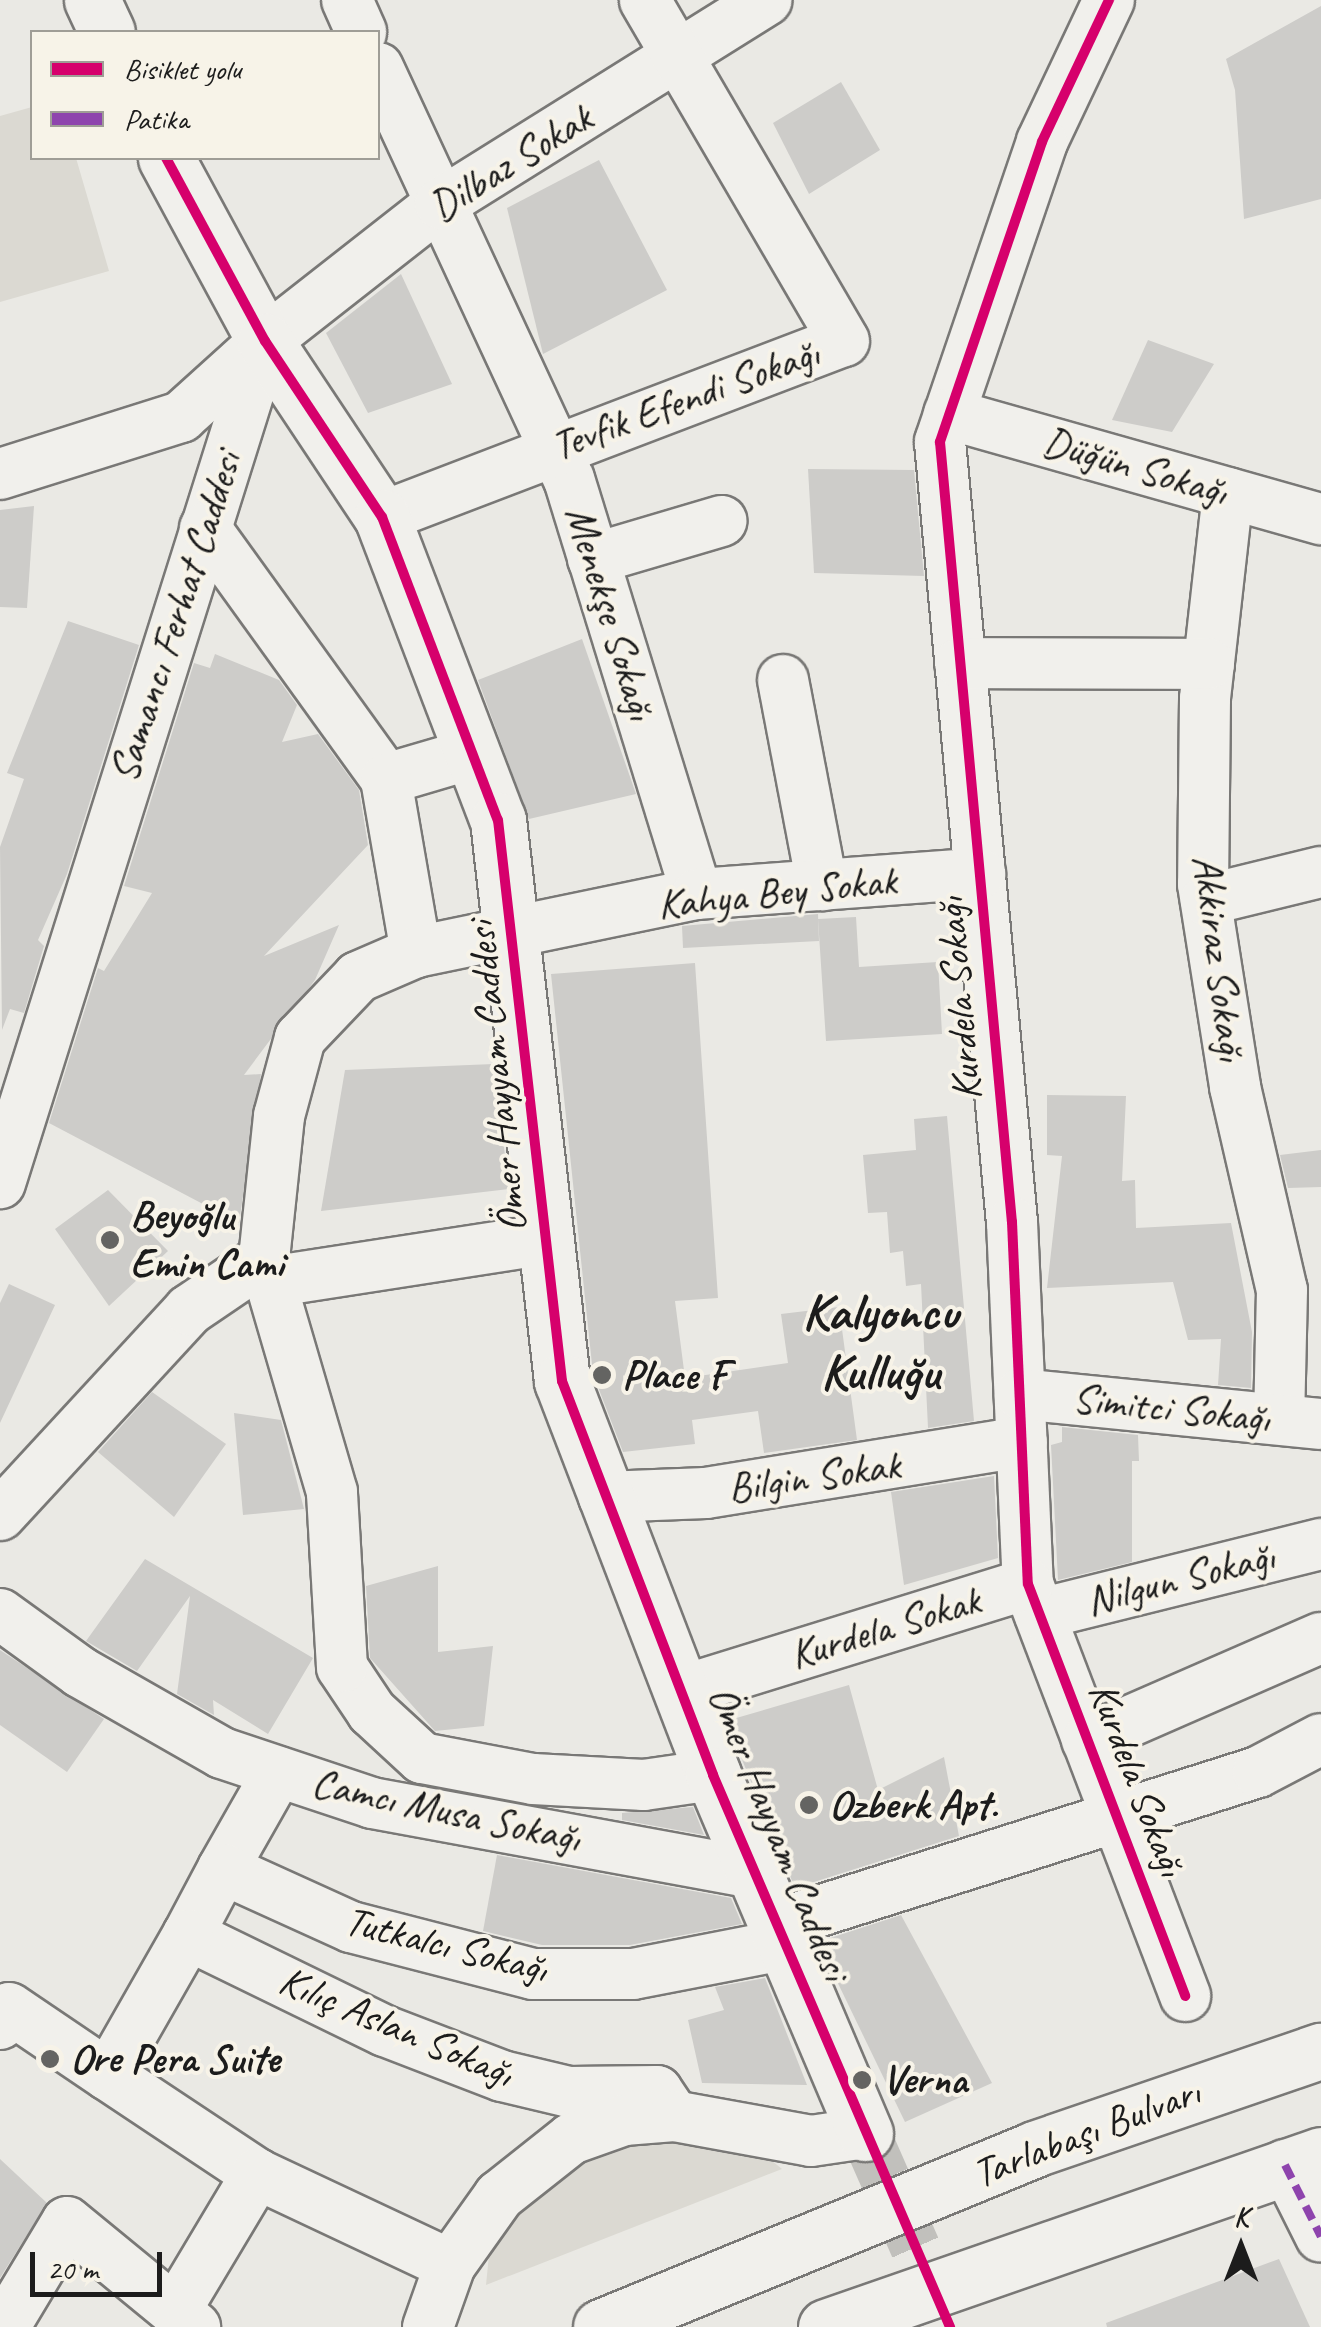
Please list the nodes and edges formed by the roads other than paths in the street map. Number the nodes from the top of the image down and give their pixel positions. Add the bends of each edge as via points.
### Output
1 (92, 0) edge
2 (346, 0) edge
3 (645, 0) edge
4 (766, 0) edge
5 (1093, 9) edge
6 (106, 30) edge
7 (361, 30) edge
8 (679, 60) junction
9 (380, 72) edge
10 (167, 160) edge
11 (440, 204) junction
12 (265, 341) junction
13 (949, 414) junction
14 (554, 448) junction
15 (0, 474) edge
16 (1228, 494) junction
17 (382, 517) junction
18 (1321, 519) edge
19 (721, 521) dead end
20 (205, 528) junction
21 (593, 559) junction
22 (960, 663) junction
23 (1209, 664) junction
24 (782, 680) dead end
25 (471, 754) junction
26 (386, 778) junction
27 (1321, 872) edge
28 (980, 873) junction
29 (822, 885) junction
30 (697, 894) junction
31 (1206, 900) junction
32 (517, 937) junction
33 (416, 952) junction
34 (10, 1094) edge
35 (0, 1183) edge
36 (547, 1239) junction
37 (267, 1270) junction
38 (1301, 1288) edge
39 (1021, 1418) junction
40 (1300, 1421) edge
41 (604, 1497) junction
42 (0, 1515) edge
43 (1321, 1544) edge
44 (1034, 1598) junction
45 (0, 1614) edge
46 (1321, 1638) edge
47 (685, 1690) junction
48 (1321, 1738) edge
49 (1087, 1740) junction
50 (278, 1772) junction
51 (712, 1775) junction
52 (1116, 1817) junction
53 (223, 1869) junction
54 (753, 1873) junction
55 (783, 1934) junction
56 (188, 1935) junction
57 (1185, 1996) dead end
58 (0, 2024) edge
59 (1321, 2051) edge
60 (124, 2086) junction
61 (674, 2116) junction
62 (865, 2132) joint
63 (1303, 2160) edge
64 (258, 2174) junction
65 (1321, 2237) edge
66 (450, 2265) junction
67 (185, 2319) edge
68 (4, 2327) edge
69 (428, 2327) edge
70 (602, 2327) edge
71 (826, 2327) edge

1 - 6 street
2 - 7 street
3 - 8 street, Tevfik Efendi Sokağı
4 - 8 street, Dilbaz Sokak
5 - 13 street, Kurdela Sokağı
8 - 11 street, Dilbaz Sokak
8 - 14 street, Tevfik Efendi Sokağı via 844,341
9 - 11 street, Menekşe Sokağı
10 - 12 street, Ömer Hayyam Caddesi
11 - 12 street, Dilbaz Sokak
11 - 14 street, Menekşe Sokağı
12 - 15 street, Samancı Ferhat Caddesi via 182,417
12 - 17 street, Ömer Hayyam Caddesi
12 - 20 street, Samancı Ferhat Caddesi
13 - 16 street, Düğün Sokağı
13 - 22 street, Kurdela Sokağı via 940,442
14 - 17 street, Tevfik Efendi Sokağı
14 - 21 street, Menekşe Sokağı
16 - 18 street, Düğün Sokağı
16 - 23 street, Akkiraz Sokağı
17 - 25 street, Ömer Hayyam Caddesi
19 - 21 street
20 - 26 street
20 - 34 street, Samancı Ferhat Caddesi
21 - 30 street, Menekşe Sokağı
22 - 23 street
22 - 28 street, Kurdela Sokağı
23 - 31 street, Akkiraz Sokağı
24 - 29 street
25 - 26 street
25 - 32 street, Ömer Hayyam Caddesi via 498,820
26 - 33 street
27 - 31 street
28 - 29 street, Kahya Bey Sokak
28 - 39 street, Kurdela Sokağı
29 - 30 street, Kahya Bey Sokak
30 - 32 street, Kahya Bey Sokak
31 - 38 street, Akkiraz Sokağı via 1236,1087
32 - 33 street, Kahya Bey Sokak
32 - 36 street, Ömer Hayyam Caddesi
33 - 37 street, Kahya Bey Sokak via 358,976 300,1038 278,1116
34 - 35 street, Samancı Ferhat Caddesi
36 - 37 street
36 - 41 street, Ömer Hayyam Caddesi via 562,1381
37 - 42 street via 189,1310
37 - 51 street via 332,1492 342,1667 372,1712 422,1758 440,1762 533,1778 644,1785
38 - 40 street, Akkiraz Sokağı
39 - 40 street, Simitci Sokağı
39 - 41 street, Bilgin Sokak via 706,1493
39 - 44 street, Kurdela Sokağı
41 - 47 street, Ömer Hayyam Caddesi
43 - 44 street, Nilgun Sokağı
44 - 47 street, Kurdela Sokak
44 - 49 street, Kurdela Sokağı
45 - 50 street, Camcı Musa Sokağı via 80,1672 222,1753
46 - 49 street
47 - 51 street, Ömer Hayyam Caddesi
48 - 52 street, Tutkalcı Sokağı via 1258,1772
49 - 52 street, Kurdela Sokağı
50 - 53 street
50 - 54 street, Camcı Musa Sokağı via 372,1803
51 - 54 street, Ömer Hayyam Caddesi
52 - 55 street, Tutkalcı Sokağı
52 - 57 street, Kurdela Sokağı
53 - 55 street, Tutkalcı Sokağı via 351,1926 533,1974 633,1974
53 - 56 street
54 - 55 street, Ömer Hayyam Caddesi
55 - 62 street, Ömer Hayyam Caddesi
56 - 60 street
56 - 61 street, Kılıç Aslan Sokağı via 384,2032 502,2076 570,2092 657,2091
58 - 60 street via 9,2008
59 - 70 street, Tarlabaşı Bulvarı via 1064,2138
60 - 64 street
61 - 62 street, Kılıç Aslan Sokağı via 812,2142
61 - 66 street, Kılıç Aslan Sokağı via 624,2120 571,2139 500,2196
63 - 65 street
63 - 71 street
64 - 66 street
64 - 67 street
66 - 69 street, Kılıç Aslan Sokağı
67 - 68 street via 66,2222

